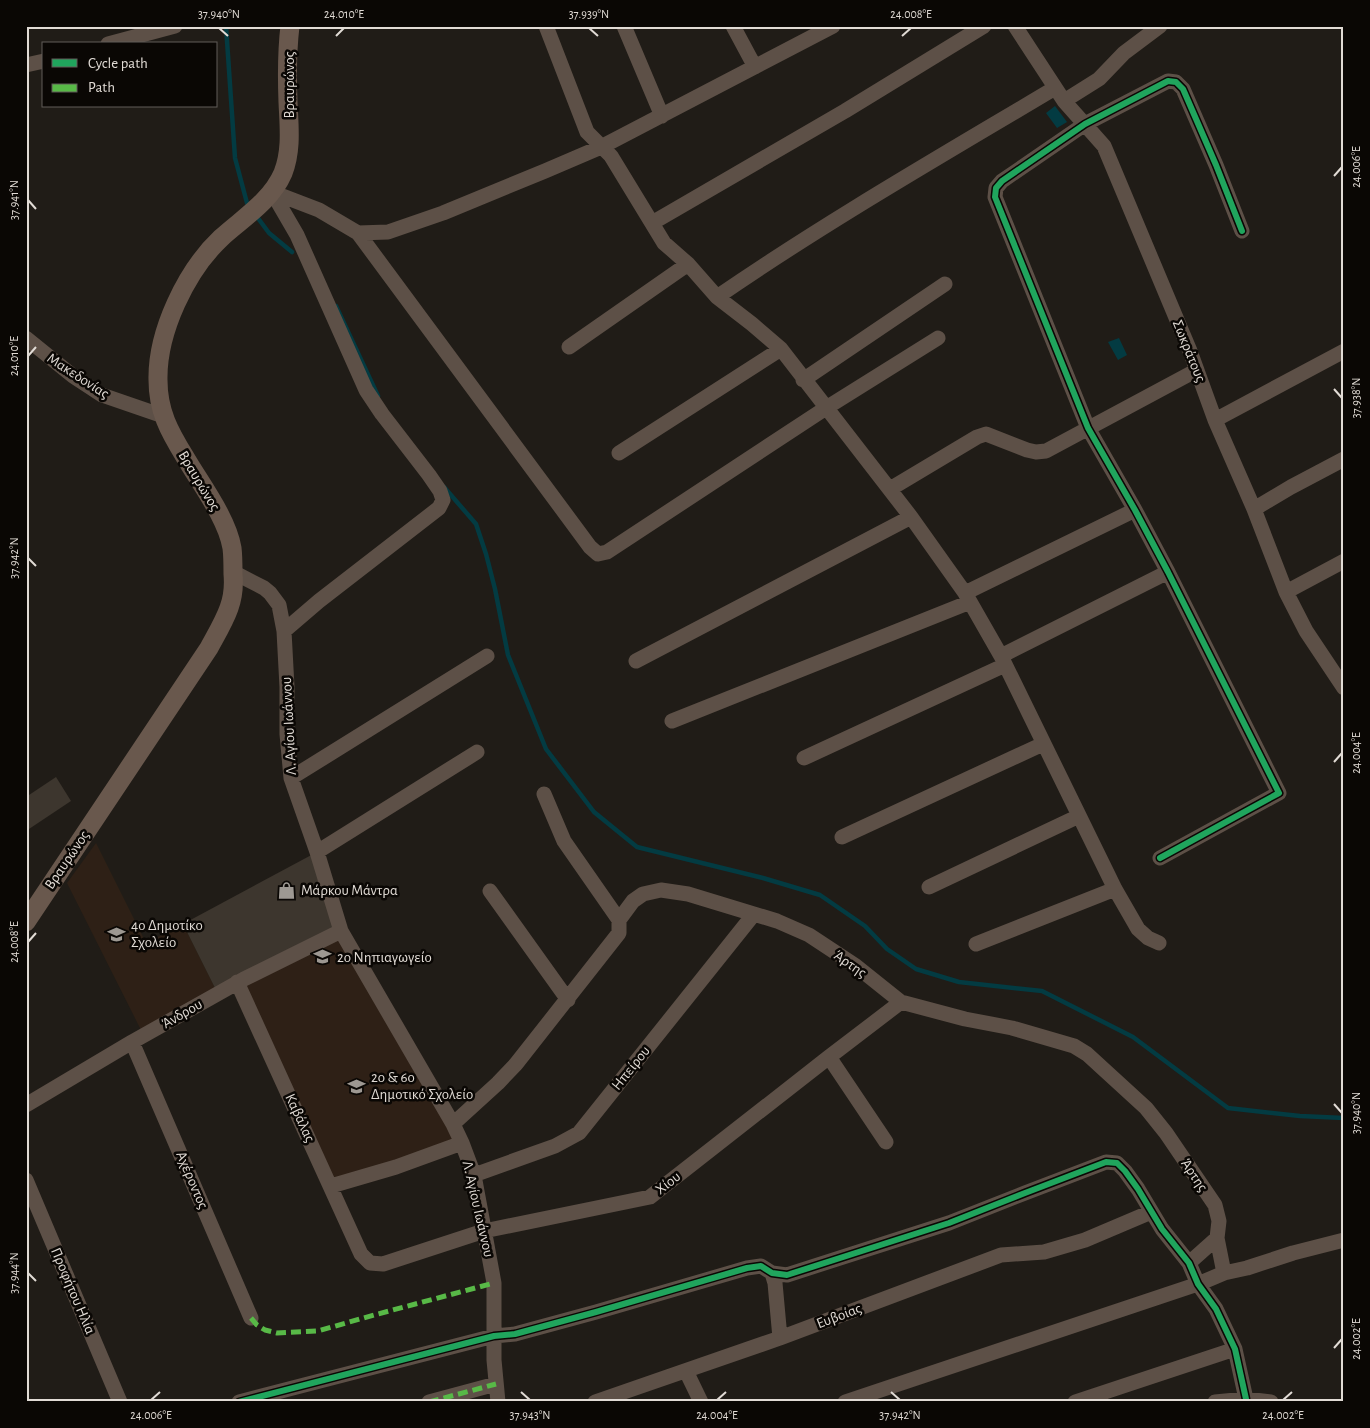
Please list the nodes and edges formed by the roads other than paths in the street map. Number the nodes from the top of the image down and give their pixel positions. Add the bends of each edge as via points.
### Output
1 (175, 26) edge
2 (290, 26) edge
3 (546, 26) edge
4 (624, 26) edge
5 (733, 26) edge
6 (833, 26) edge
7 (984, 26) edge
8 (1015, 26) edge
9 (1160, 26) edge
10 (115, 42) edge
11 (42, 61) edge
12 (26, 65) edge
13 (755, 67) junction
14 (1055, 88) junction
15 (1064, 101) junction
16 (662, 116) junction
17 (1086, 124) junction
18 (601, 147) junction
19 (267, 198) junction
20 (652, 223) junction
21 (1242, 231) dead end
22 (358, 233) junction
23 (688, 264) junction
24 (945, 284) dead end
25 (717, 297) junction
26 (26, 338) edge
27 (938, 338) dead end
28 (569, 347) dead end
29 (781, 349) junction
30 (1344, 351) edge
31 (1197, 370) junction
32 (803, 380) junction
33 (826, 408) junction
34 (163, 416) junction
35 (1215, 420) junction
36 (1088, 428) junction
37 (619, 453) dead end
38 (1344, 459) edge
39 (890, 489) junction
40 (1254, 509) junction
41 (1135, 510) junction
42 (911, 517) junction
43 (1344, 562) edge
44 (233, 572) junction
45 (1168, 572) junction
46 (1286, 592) junction
47 (968, 597) junction
48 (284, 631) junction
49 (487, 656) dead end
50 (636, 660) dead end
51 (1003, 661) junction
52 (1337, 665) edge
53 (1344, 688) edge
54 (672, 721) dead end
55 (1043, 744) junction
56 (477, 752) dead end
57 (804, 758) dead end
58 (291, 778) junction
59 (544, 794) dead end
60 (1079, 816) junction
61 (842, 837) dead end
62 (317, 852) junction
63 (1160, 858) dead end
64 (929, 887) dead end
65 (1115, 889) junction
66 (490, 891) dead end
67 (754, 914) junction
68 (619, 920) junction
69 (26, 922) edge
70 (341, 931) junction
71 (1159, 943) dead end
72 (976, 944) dead end
73 (237, 982) junction
74 (568, 1000) junction
75 (901, 1002) junction
76 (132, 1042) junction
77 (829, 1057) junction
78 (26, 1105) edge
79 (453, 1124) junction
80 (886, 1142) dead end
81 (462, 1143) junction
82 (474, 1175) junction
83 (26, 1180) edge
84 (331, 1186) junction
85 (1151, 1212) junction
86 (484, 1231) junction
87 (1217, 1238) junction
88 (1344, 1240) edge
89 (361, 1254) joint
90 (1189, 1263) junction
91 (772, 1273) junction
92 (1224, 1273) junction
93 (1198, 1284) junction
94 (251, 1318) dead end
95 (494, 1336) junction
96 (780, 1338) junction
97 (1235, 1349) junction
98 (686, 1371) junction
99 (496, 1384) junction
100 (1246, 1400) junction
101 (120, 1402) edge
102 (239, 1402) edge
103 (429, 1402) edge
104 (498, 1402) edge
105 (595, 1402) edge
106 (701, 1402) edge
107 (845, 1402) edge
108 (1075, 1402) edge
109 (1215, 1402) edge
110 (1271, 1402) edge

1 - 10 street
2 - 19 main road, Βραυρώνος via 287,161
3 - 18 street via 587,132
4 - 16 street
5 - 13 street
6 - 13 street
7 - 20 street
8 - 14 street, Σωκράτους
9 - 15 street via 1099,78
11 - 12 street
13 - 16 street
14 - 15 street, Σωκράτους
14 - 25 street via 879,193
15 - 17 street, Σωκράτους
16 - 18 street
17 - 21 street via 1168,81 1176,82 1183,89
17 - 31 street, Σωκράτους via 1104,146
17 - 36 street via 1002,181 996,188 995,197
18 - 20 street via 611,156
18 - 22 street via 443,213 388,232
19 - 22 street via 319,210
19 - 34 main road, Βραυρώνος via 219,240 198,265 178,298 166,331 159,366 158,391
19 - 48 street via 297,235 366,390 429,475 443,500 439,508
20 - 23 street via 664,242
22 - 33 street via 598,554 607,552
23 - 25 street
23 - 28 street
24 - 32 street
25 - 29 street
26 - 34 street, Μακεδονίας via 102,395
27 - 33 street
29 - 32 street
29 - 37 street
30 - 35 street
31 - 35 street, Σωκράτους
31 - 36 street
32 - 33 street
33 - 39 street
34 - 44 main road, Βραυρώνος via 218,512 232,546
35 - 40 street, Σωκράτους
36 - 39 street via 1046,451 1036,452 986,434 976,437
36 - 41 street
38 - 40 street
39 - 42 street
40 - 46 street, Σωκράτους
41 - 45 street
41 - 47 street
42 - 47 street
42 - 50 street
43 - 46 street
44 - 48 street, Λ. Αγίου Ιωάννου via 270,592 279,605
44 - 69 main road, Βραυρώνος via 229,608 209,648
45 - 51 street
45 - 63 street via 1279,793
46 - 52 street, Σωκράτους via 1306,631
47 - 51 street
47 - 54 street
48 - 58 street, Λ. Αγίου Ιωάννου
49 - 58 street
51 - 55 street
51 - 57 street
52 - 53 street, Σωκράτους
55 - 60 street
55 - 61 street
56 - 62 street
58 - 62 street, Λ. Αγίου Ιωάννου
59 - 68 street via 564,841
60 - 64 street
60 - 65 street
62 - 70 street, Λ. Αγίου Ιωάννου
65 - 71 street via 1138,929
65 - 72 street
66 - 74 street
67 - 68 street, Άρτης via 688,894 661,890 643,894 633,901
67 - 75 street, Άρτης via 809,935 856,966
67 - 82 street, Ηπείρου via 579,1133 555,1146
68 - 74 street, Άρτης via 619,933
70 - 73 street, Άνδρου
70 - 79 street, Λ. Αγίου Ιωάννου
73 - 76 street, Άνδρου
73 - 84 street, Καβάλας
74 - 79 street, Άρτης via 498,1084
75 - 77 street, Χίου
75 - 87 street, Άρτης via 1012,1028 1074,1046 1087,1054 1146,1108 1166,1134 1215,1205 1219,1221
76 - 78 street, Άνδρου
76 - 94 street, Αχέροντος
77 - 80 street
77 - 86 street, Χίου via 650,1197
79 - 81 street, Λ. Αγίου Ιωάννου
81 - 82 street, Λ. Αγίου Ιωάννου
81 - 84 street
82 - 86 street, Λ. Αγίου Ιωάννου
83 - 101 street, Προφήτου Ηλία
84 - 89 street, Καβάλας
85 - 90 street
85 - 91 street via 1125,1171 1117,1163 1106,1162 949,1223 787,1275
85 - 96 street, Ευβοίας via 1085,1240 1044,1252 1001,1255
86 - 89 street, Χίου via 383,1264 370,1263
86 - 95 street, Λ. Αγίου Ιωάννου via 494,1283
87 - 90 street
87 - 92 street, Άρτης
88 - 92 street
90 - 93 street
91 - 95 street via 761,1266 747,1268 515,1334
91 - 96 street
92 - 93 street
93 - 97 street via 1216,1309
93 - 107 street
95 - 99 street, Λ. Αγίου Ιωάννου
95 - 102 street
96 - 98 street, Ευβοίας
97 - 100 street
97 - 108 street
98 - 105 street, Ευβοίας
98 - 106 street
99 - 103 street
99 - 104 street, Λ. Αγίου Ιωάννου
100 - 109 street
100 - 110 street

